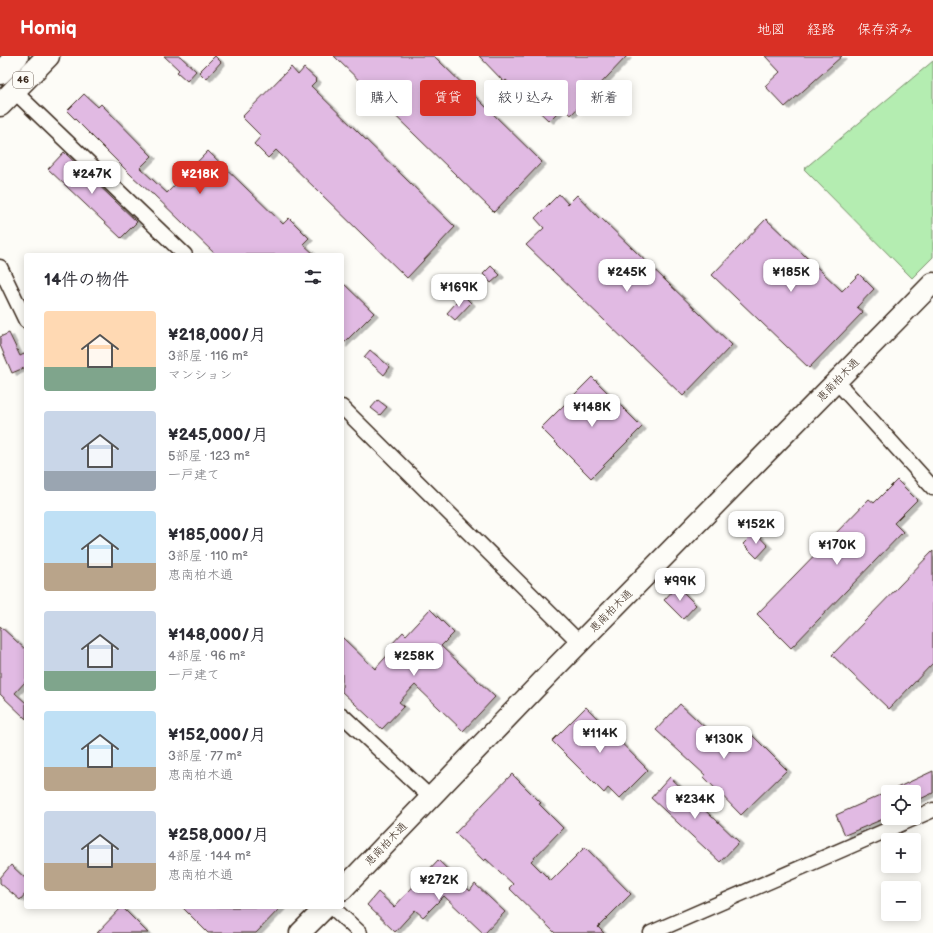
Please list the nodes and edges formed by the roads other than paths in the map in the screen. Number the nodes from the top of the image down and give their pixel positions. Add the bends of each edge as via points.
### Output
1 (17, 56) edge
2 (48, 56) edge
3 (0, 73) edge
4 (7, 98) edge
5 (183, 253) edge
6 (0, 267) edge
7 (933, 283) edge
8 (24, 317) edge
9 (837, 382) junction
10 (344, 410) edge
11 (933, 488) edge
12 (580, 643) junction
13 (344, 717) edge
14 (430, 797) junction
15 (933, 810) edge
16 (344, 888) edge
17 (324, 909) edge
18 (334, 909) edge
19 (300, 933) edge
20 (360, 933) edge
21 (651, 933) edge

1 - 3 main road, 46
2 - 4 main road, 46
4 - 5 street
6 - 8 street
7 - 9 street, 恵南柏木通
9 - 11 street
9 - 12 street, 恵南柏木通
10 - 12 street
12 - 14 street, 恵南柏木通
13 - 14 street
14 - 16 street, 恵南柏木通
15 - 21 street
17 - 19 street
18 - 20 street

